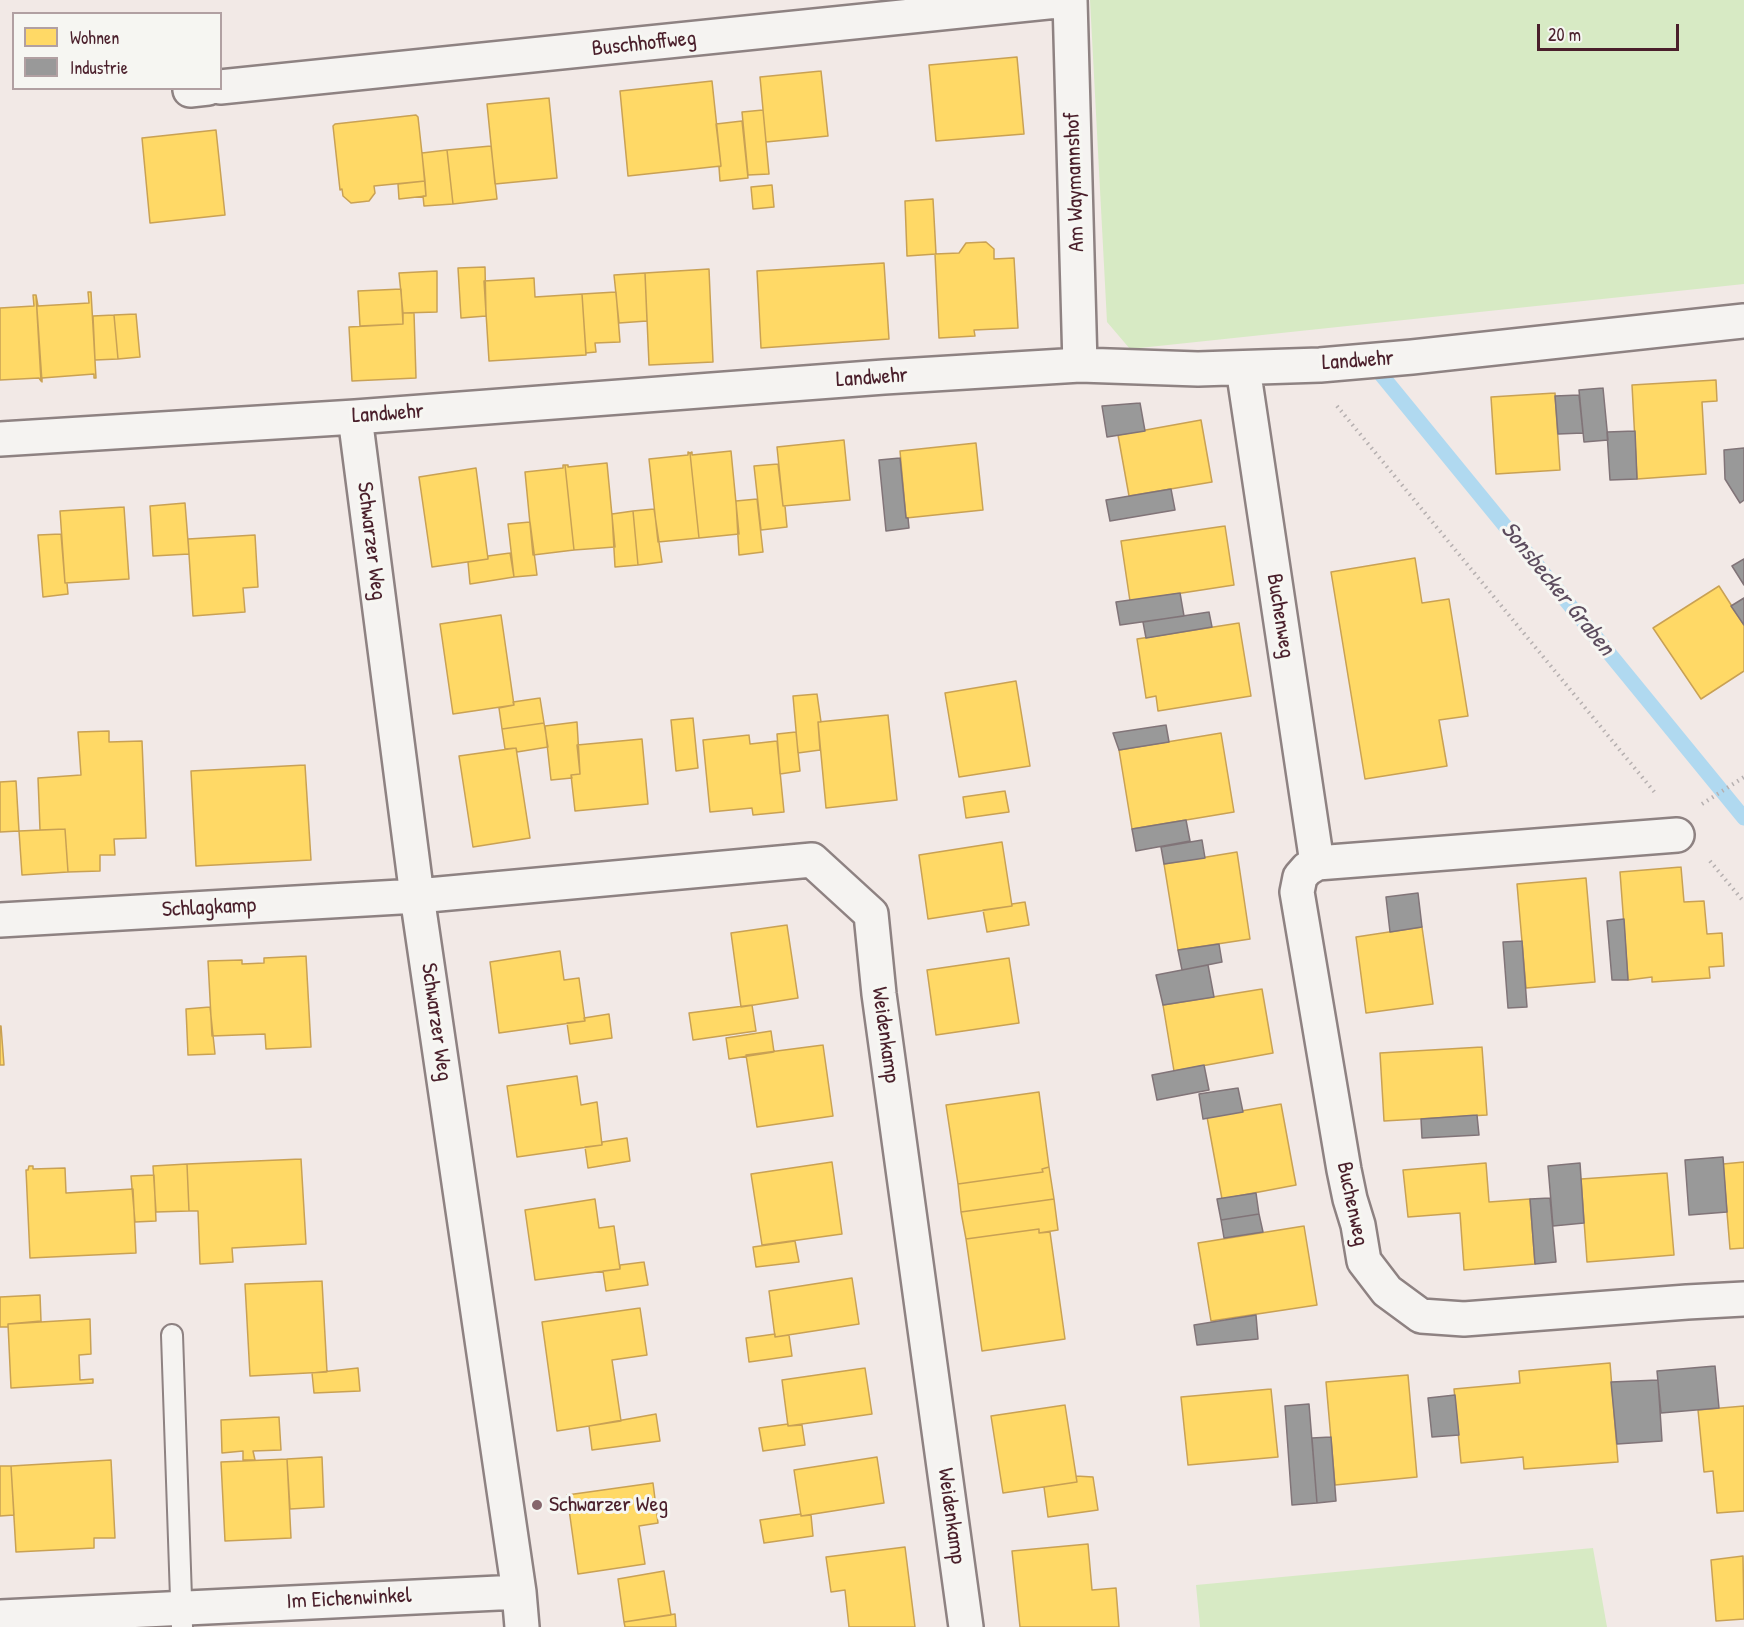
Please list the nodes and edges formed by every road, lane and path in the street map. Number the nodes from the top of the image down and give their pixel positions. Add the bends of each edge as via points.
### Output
1 (1069, 0) edge
2 (222, 87) edge
3 (1744, 321) edge
4 (1080, 365) junction
5 (1299, 365) junction
6 (1242, 368) junction
7 (355, 417) junction
8 (0, 439) edge
9 (1744, 777) edge
10 (1662, 802) dead end
11 (1697, 807) dead end
12 (1677, 836) dead end
13 (1710, 860) dead end
14 (1317, 863) junction
15 (417, 896) junction
16 (1744, 902) edge
17 (0, 920) edge
18 (1744, 1299) edge
19 (172, 1335) dead end
20 (519, 1592) junction
21 (0, 1617) edge
22 (181, 1617) edge
23 (522, 1627) edge
24 (966, 1627) edge

1 - 2 street, Buschhoffweg
1 - 4 street, Am Waymannshof
3 - 5 street, Landwehr via 1412,357
4 - 6 street, Landwehr
4 - 7 street, Landwehr via 884,376
5 - 6 street, Landwehr
5 - 10 path via 1326,392
6 - 14 street, Buchenweg
7 - 8 street, Landwehr
7 - 15 street, Schwarzer Weg
9 - 11 path
12 - 14 street
13 - 16 path
14 - 18 street, Buchenweg via 1300,877 1297,892 1350,1199 1364,1261 1387,1291 1421,1316 1464,1319
15 - 17 street, Schlagkamp
15 - 20 street, Schwarzer Weg
15 - 24 street, Weidenkamp via 812,860 871,915
19 - 22 lane
20 - 22 street, Im Eichenwinkel
20 - 23 street, Schwarzer Weg
21 - 22 street, Im Eichenwinkel

